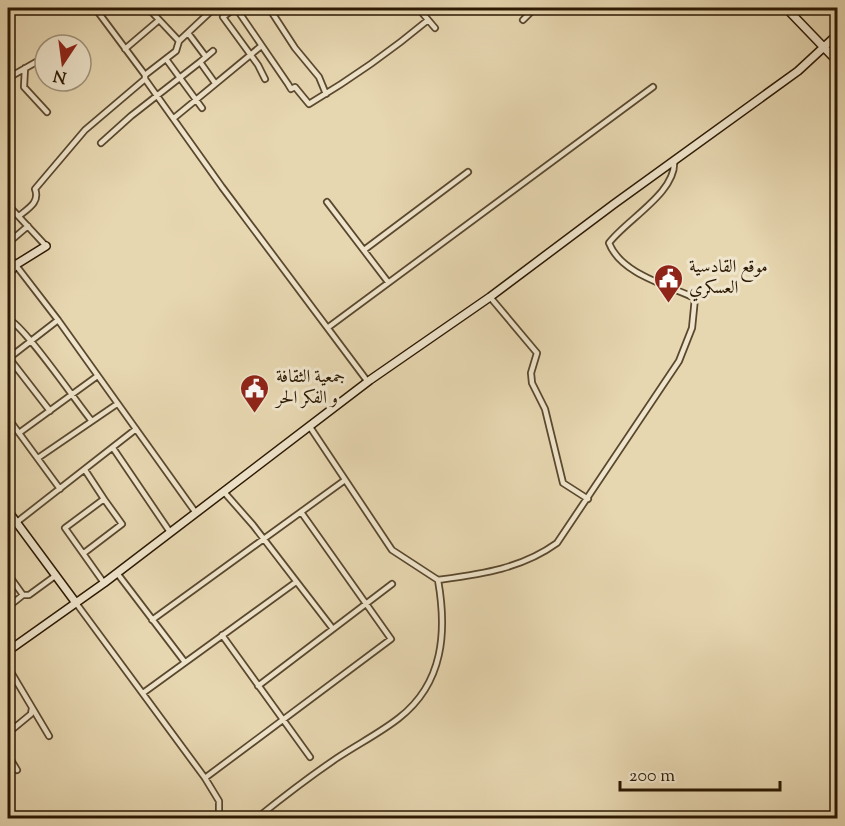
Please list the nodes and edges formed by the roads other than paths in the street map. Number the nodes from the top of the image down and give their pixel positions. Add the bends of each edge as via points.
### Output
1 (95, 8) edge
2 (148, 8) edge
3 (207, 8) edge
4 (235, 8) edge
5 (269, 8) edge
6 (418, 8) edge
7 (535, 8) edge
8 (786, 8) edge
9 (831, 8) edge
10 (837, 15) edge
11 (159, 20) junction
12 (428, 20) junction
13 (523, 20) dead end
14 (435, 28) dead end
15 (188, 33) junction
16 (837, 34) edge
17 (179, 41) junction
18 (260, 46) junction
19 (825, 48) junction
20 (125, 49) junction
21 (213, 51) dead end
22 (249, 54) junction
23 (206, 57) junction
24 (166, 59) junction
25 (200, 62) junction
26 (837, 62) edge
27 (33, 64) edge
28 (25, 68) junction
29 (145, 77) junction
30 (179, 77) junction
31 (8, 78) edge
32 (265, 79) dead end
33 (215, 83) junction
34 (653, 87) dead end
35 (326, 94) junction
36 (157, 95) junction
37 (196, 100) junction
38 (202, 108) dead end
39 (47, 112) dead end
40 (174, 118) junction
41 (101, 143) dead end
42 (674, 161) junction
43 (468, 172) dead end
44 (327, 202) dead end
45 (8, 205) edge
46 (19, 216) junction
47 (28, 226) junction
48 (8, 243) edge
49 (46, 246) joint
50 (364, 250) junction
51 (8, 255) edge
52 (17, 264) junction
53 (8, 274) edge
54 (388, 282) junction
55 (490, 297) junction
56 (8, 319) edge
57 (58, 320) junction
58 (330, 326) dead end
59 (31, 342) junction
60 (96, 377) junction
61 (368, 382) junction
62 (72, 396) junction
63 (117, 404) junction
64 (50, 411) junction
65 (8, 418) edge
66 (91, 420) junction
67 (310, 427) junction
68 (136, 429) junction
69 (19, 433) junction
70 (113, 448) junction
71 (38, 458) junction
72 (85, 470) junction
73 (345, 480) junction
74 (60, 489) junction
75 (224, 492) junction
76 (104, 499) junction
77 (588, 499) junction
78 (8, 512) edge
79 (301, 512) junction
80 (196, 513) junction
81 (15, 523) junction
82 (8, 529) edge
83 (170, 532) junction
84 (264, 539) junction
85 (84, 553) junction
86 (8, 573) edge
87 (117, 573) junction
88 (55, 576) junction
89 (438, 580) junction
90 (296, 582) junction
91 (104, 583) junction
92 (392, 584) dead end
93 (23, 595) junction
94 (76, 603) junction
95 (366, 604) junction
96 (8, 607) edge
97 (152, 620) junction
98 (333, 629) junction
99 (222, 635) junction
100 (8, 651) edge
101 (184, 662) dead end
102 (8, 667) edge
103 (258, 686) junction
104 (143, 693) junction
105 (32, 708) junction
106 (283, 720) junction
107 (8, 733) edge
108 (49, 736) dead end
109 (8, 755) edge
110 (310, 757) dead end
111 (17, 770) dead end
112 (205, 778) junction
113 (219, 819) edge
114 (256, 819) edge

1 - 20 street
2 - 11 street
3 - 15 street via 210,12
4 - 18 street
4 - 22 street via 223,17
5 - 35 street via 319,77
6 - 12 street
7 - 13 street
8 - 19 street
9 - 10 street
11 - 17 street
11 - 20 street
12 - 14 street
12 - 35 street via 387,54
15 - 17 street
15 - 23 street
16 - 19 street
17 - 24 street via 176,51
18 - 22 street
18 - 35 street via 291,88 295,87 309,104
19 - 26 street
19 - 42 street
20 - 29 street
21 - 23 street
22 - 32 street
22 - 33 street
23 - 25 street
24 - 29 street
24 - 30 street
25 - 30 street
25 - 33 street
27 - 28 street
28 - 31 street
28 - 39 street via 24,87
29 - 36 street
29 - 46 street via 63,153 35,189 33,205
30 - 36 street
30 - 37 street
33 - 37 street
34 - 54 street
36 - 40 street
36 - 41 street
37 - 38 street
37 - 40 street
40 - 61 street
42 - 55 street
42 - 77 street via 666,187 609,243 630,268 695,298 692,328 679,361
43 - 50 street
44 - 50 street
45 - 46 street
46 - 47 street
47 - 48 street
47 - 49 street
49 - 52 street
50 - 54 street
51 - 52 street
52 - 53 street
52 - 57 street
54 - 58 street
55 - 61 street
55 - 77 street via 537,353 532,383 545,409 563,483
56 - 59 street
57 - 59 street
57 - 60 street
59 - 62 street
59 - 64 street via 9,358
60 - 62 street
60 - 63 street
61 - 67 street
62 - 64 street
62 - 66 street
63 - 66 street
63 - 68 street
64 - 69 street
65 - 69 street
66 - 71 street
67 - 73 street
67 - 75 street
68 - 70 street
68 - 80 street
69 - 71 street
70 - 72 street
70 - 83 street
71 - 74 street
72 - 74 street
72 - 76 street
73 - 79 street
73 - 89 street via 392,550
74 - 81 street
75 - 80 street
75 - 84 street
76 - 85 street via 122,524
76 - 85 street via 65,528
77 - 89 street via 557,543 537,557 496,572
78 - 81 street
79 - 84 street
79 - 95 street
80 - 83 street
81 - 82 street
81 - 88 street
83 - 87 street
84 - 90 street
84 - 97 street
85 - 91 street
86 - 93 street
87 - 91 street
87 - 97 street
88 - 93 street via 29,595
88 - 94 street
89 - 114 street via 444,622 442,643 435,672 421,694 399,718 318,771
90 - 98 street
90 - 99 street
91 - 94 street
92 - 95 street
93 - 96 street
94 - 100 street
94 - 104 street
95 - 98 street
95 - 106 street via 392,639
97 - 101 street
98 - 103 street
99 - 103 street
99 - 104 street
102 - 105 street
103 - 106 street
104 - 112 street
105 - 107 street via 31,714
105 - 108 street
106 - 110 street
106 - 112 street
109 - 111 street
112 - 113 street via 219,801

